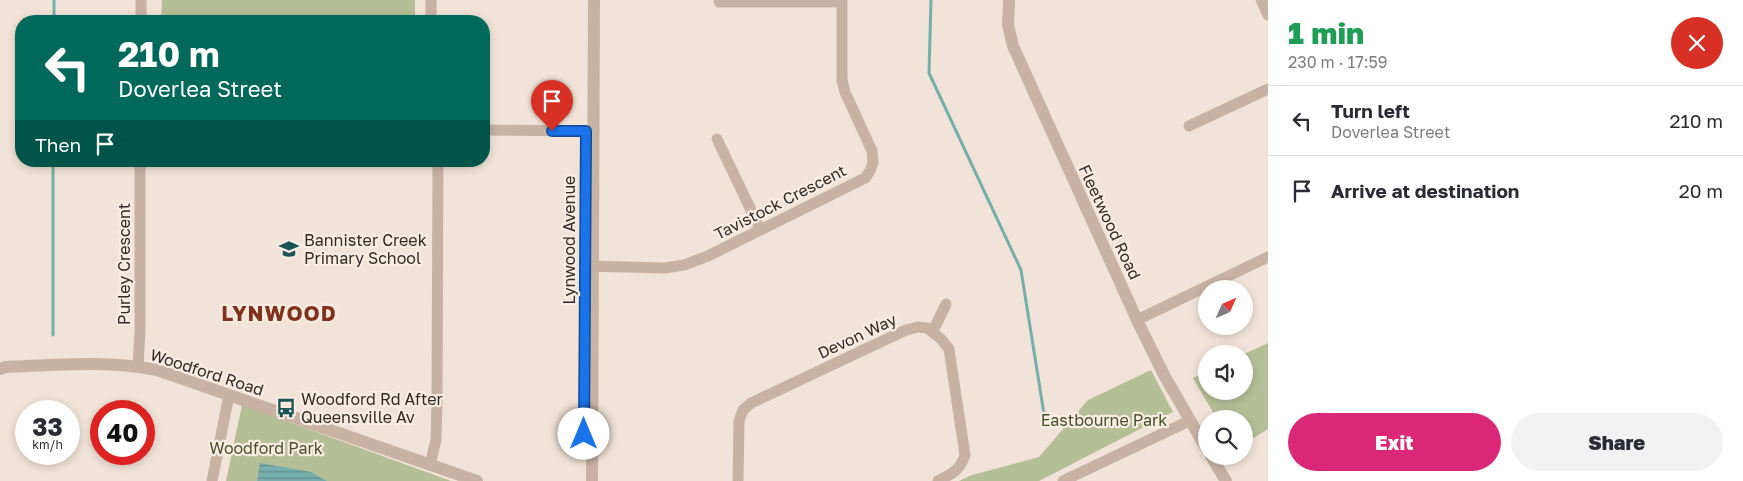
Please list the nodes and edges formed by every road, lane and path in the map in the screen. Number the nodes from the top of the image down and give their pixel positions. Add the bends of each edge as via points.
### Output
1 (141, 0) edge
2 (431, 0) edge
3 (586, 0) edge
4 (594, 0) edge
5 (1009, 0) edge
6 (1261, 0) edge
7 (842, 1) edge
8 (719, 2) dead end
9 (141, 15) edge
10 (431, 15) edge
11 (1268, 15) edge
12 (1268, 89) edge
13 (1189, 126) dead end
14 (490, 130) edge
15 (590, 131) junction
16 (717, 139) dead end
17 (140, 167) edge
18 (438, 167) edge
19 (760, 229) junction
20 (1268, 257) edge
21 (589, 266) junction
22 (946, 304) dead end
23 (1137, 320) junction
24 (933, 331) junction
25 (138, 366) junction
26 (2, 367) edge
27 (229, 396) junction
28 (1189, 421) junction
29 (1198, 435) edge
30 (430, 465) junction
31 (1216, 465) edge
32 (212, 481) edge
33 (477, 481) edge
34 (584, 481) edge
35 (592, 481) edge
36 (738, 481) edge
37 (938, 481) edge
38 (1062, 481) edge
39 (1226, 481) edge

1 - 9 street
2 - 10 street
3 - 15 street, Lynwood Avenue
4 - 15 street, Lynwood Avenue
5 - 23 street, Fleetwood Road via 1008,25 1013,46
6 - 11 street
7 - 8 street
7 - 19 street, Tavistock Crescent via 842,80 872,151 873,163 865,178
12 - 13 street
14 - 15 street
15 - 21 street, Lynwood Avenue
16 - 19 street
17 - 25 street, Purley Crescent
18 - 30 street via 437,403 436,440
19 - 21 street, Tavistock Crescent via 684,265 665,268
20 - 23 street
21 - 34 street, Lynwood Avenue
21 - 35 street, Lynwood Avenue
22 - 24 street
23 - 28 street, Fleetwood Road
24 - 36 street, Devon Way via 918,327 906,330 751,403 743,410 739,421
24 - 37 street via 949,349 965,455 954,474
25 - 26 street, Woodford Road
25 - 27 street, Woodford Road
27 - 30 street, Woodford Road
27 - 32 street
28 - 29 street, Fleetwood Road
28 - 38 street
30 - 33 street, Woodford Road
31 - 39 street

